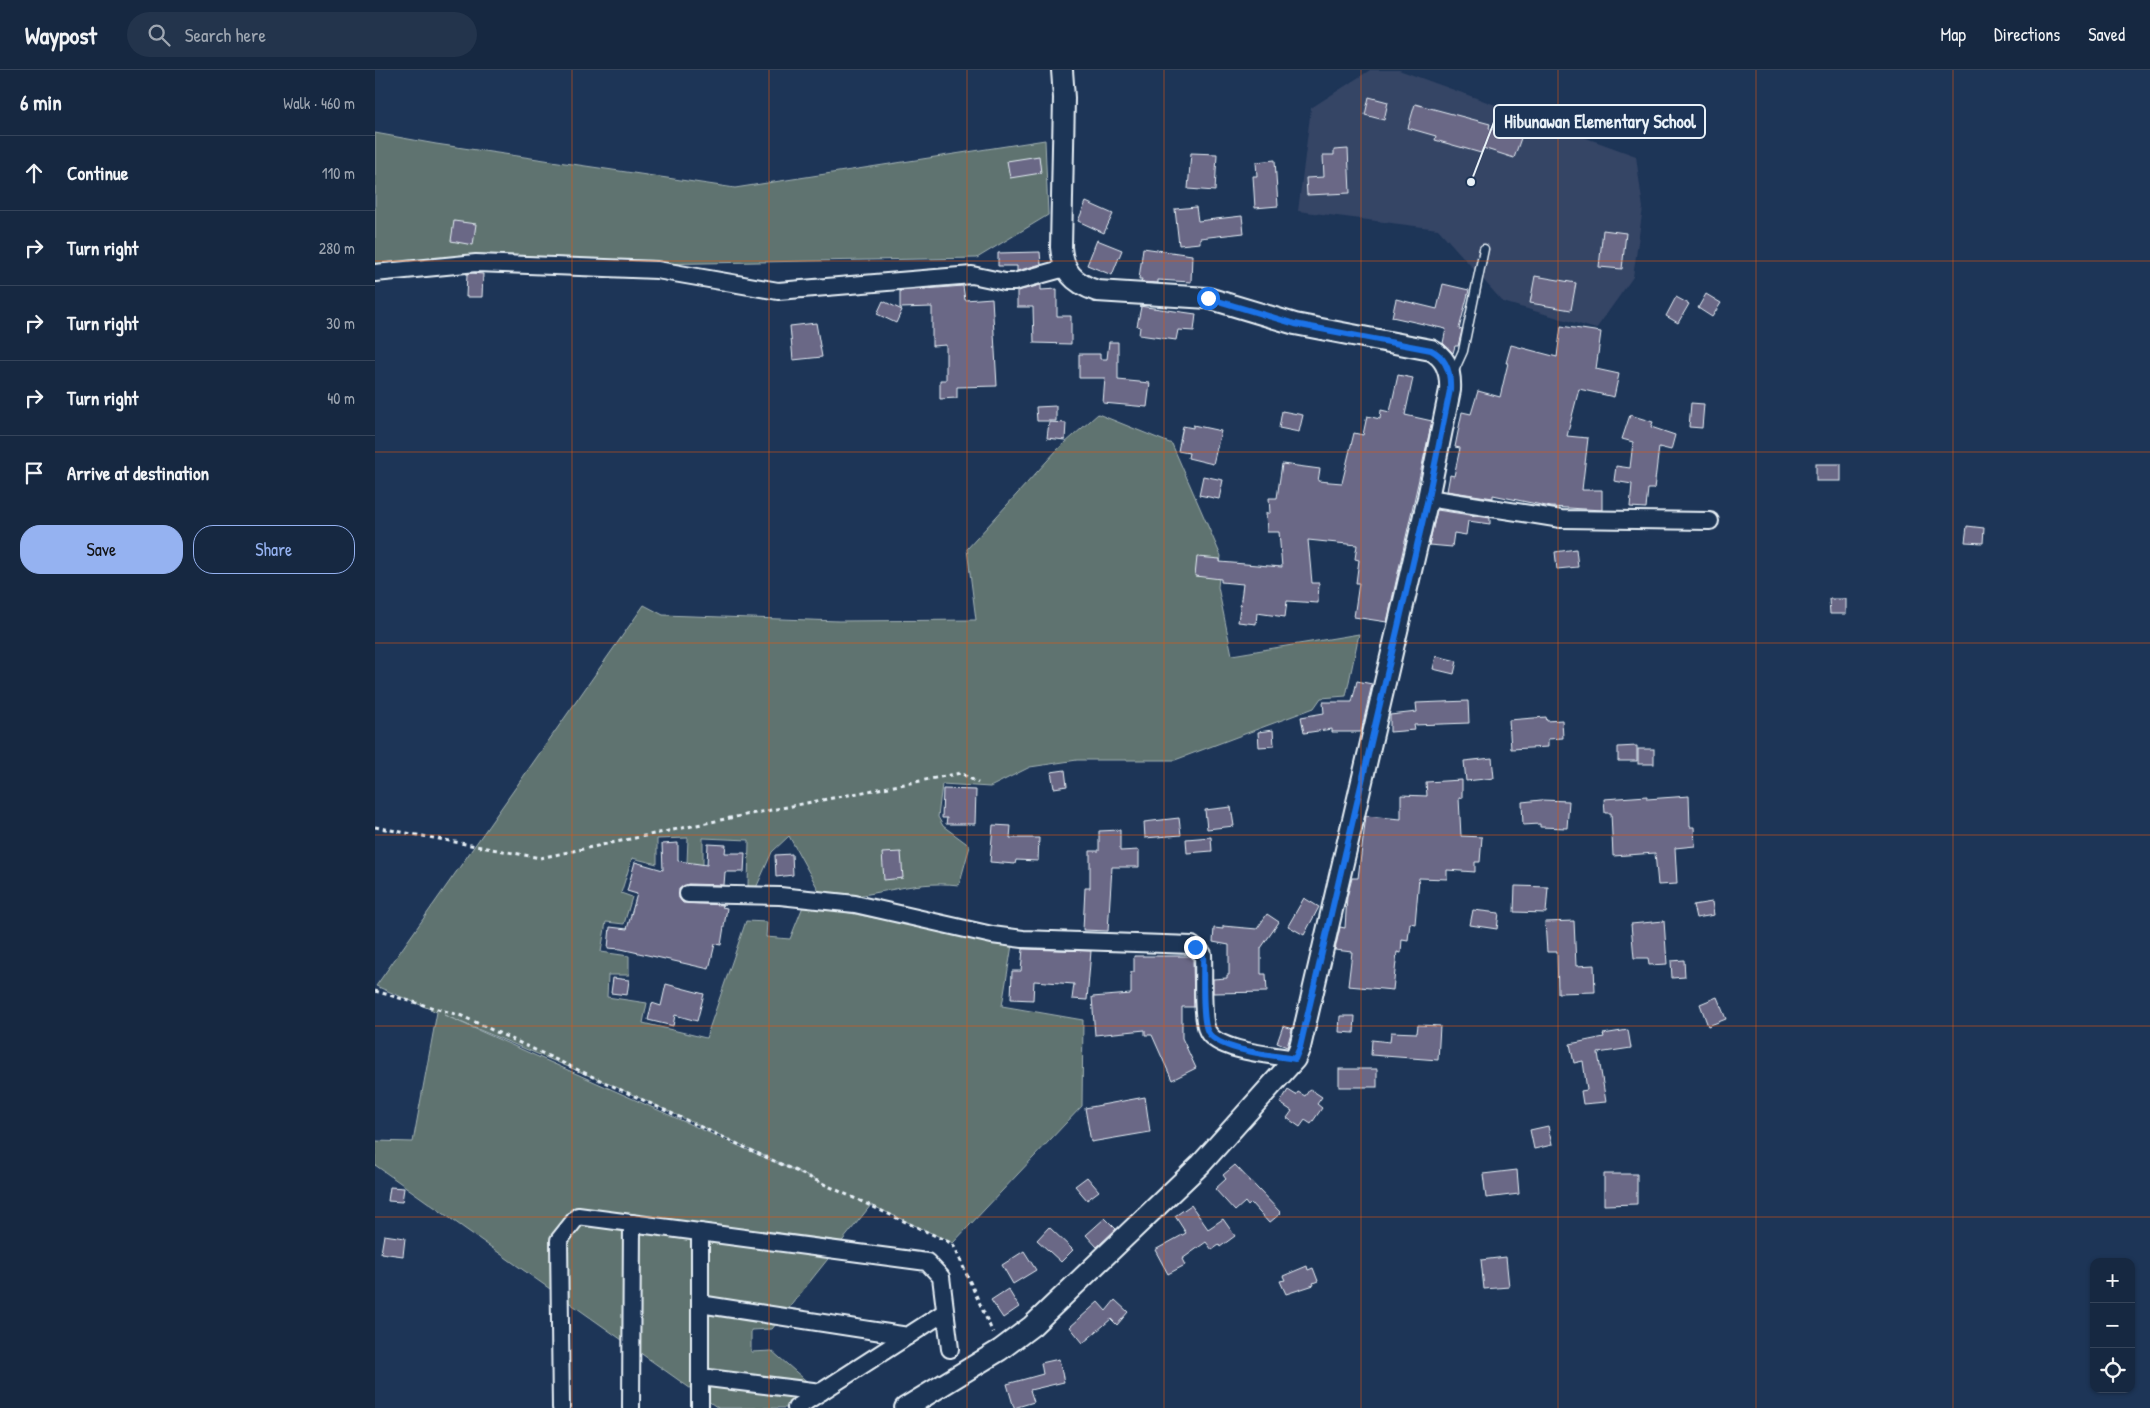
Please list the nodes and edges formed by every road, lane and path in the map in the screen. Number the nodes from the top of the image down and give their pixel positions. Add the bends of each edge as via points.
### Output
1 (1062, 70) edge
2 (1484, 249) dead end
3 (1065, 268) junction
4 (375, 273) edge
5 (1451, 378) junction
6 (1428, 498) junction
7 (1710, 521) dead end
8 (978, 783) dead end
9 (375, 827) edge
10 (688, 894) dead end
11 (375, 991) edge
12 (1295, 1059) junction
13 (632, 1223) junction
14 (700, 1232) junction
15 (700, 1304) junction
16 (945, 1312) junction
17 (908, 1336) junction
18 (950, 1349) dead end
19 (1000, 1350) junction
20 (700, 1377) junction
21 (821, 1392) junction
22 (561, 1408) edge
23 (631, 1408) edge
24 (699, 1408) edge
25 (796, 1408) edge
26 (905, 1408) edge

1 - 3 street via 1061,247
2 - 5 lane via 1463,350
3 - 4 street via 1014,282 972,274 778,291 657,270 476,263
3 - 5 street via 1078,282 1097,291 1208,298 1295,324 1431,350 1443,359
5 - 6 street
6 - 7 street via 1561,519
6 - 12 street
8 - 9 path via 961,773 540,858
10 - 12 street via 780,896 855,904 1015,938 1192,945 1203,954 1205,1024 1211,1037 1223,1045
11 - 19 path via 462,1016 953,1244
12 - 19 street via 1201,1164 1032,1326
13 - 14 street
13 - 22 street via 578,1216 559,1240
13 - 23 street
14 - 15 street
14 - 16 street via 927,1262 941,1277
15 - 17 street
15 - 20 street
16 - 17 street
16 - 18 street
17 - 21 street
19 - 26 street
20 - 21 street
20 - 24 street
21 - 25 street

